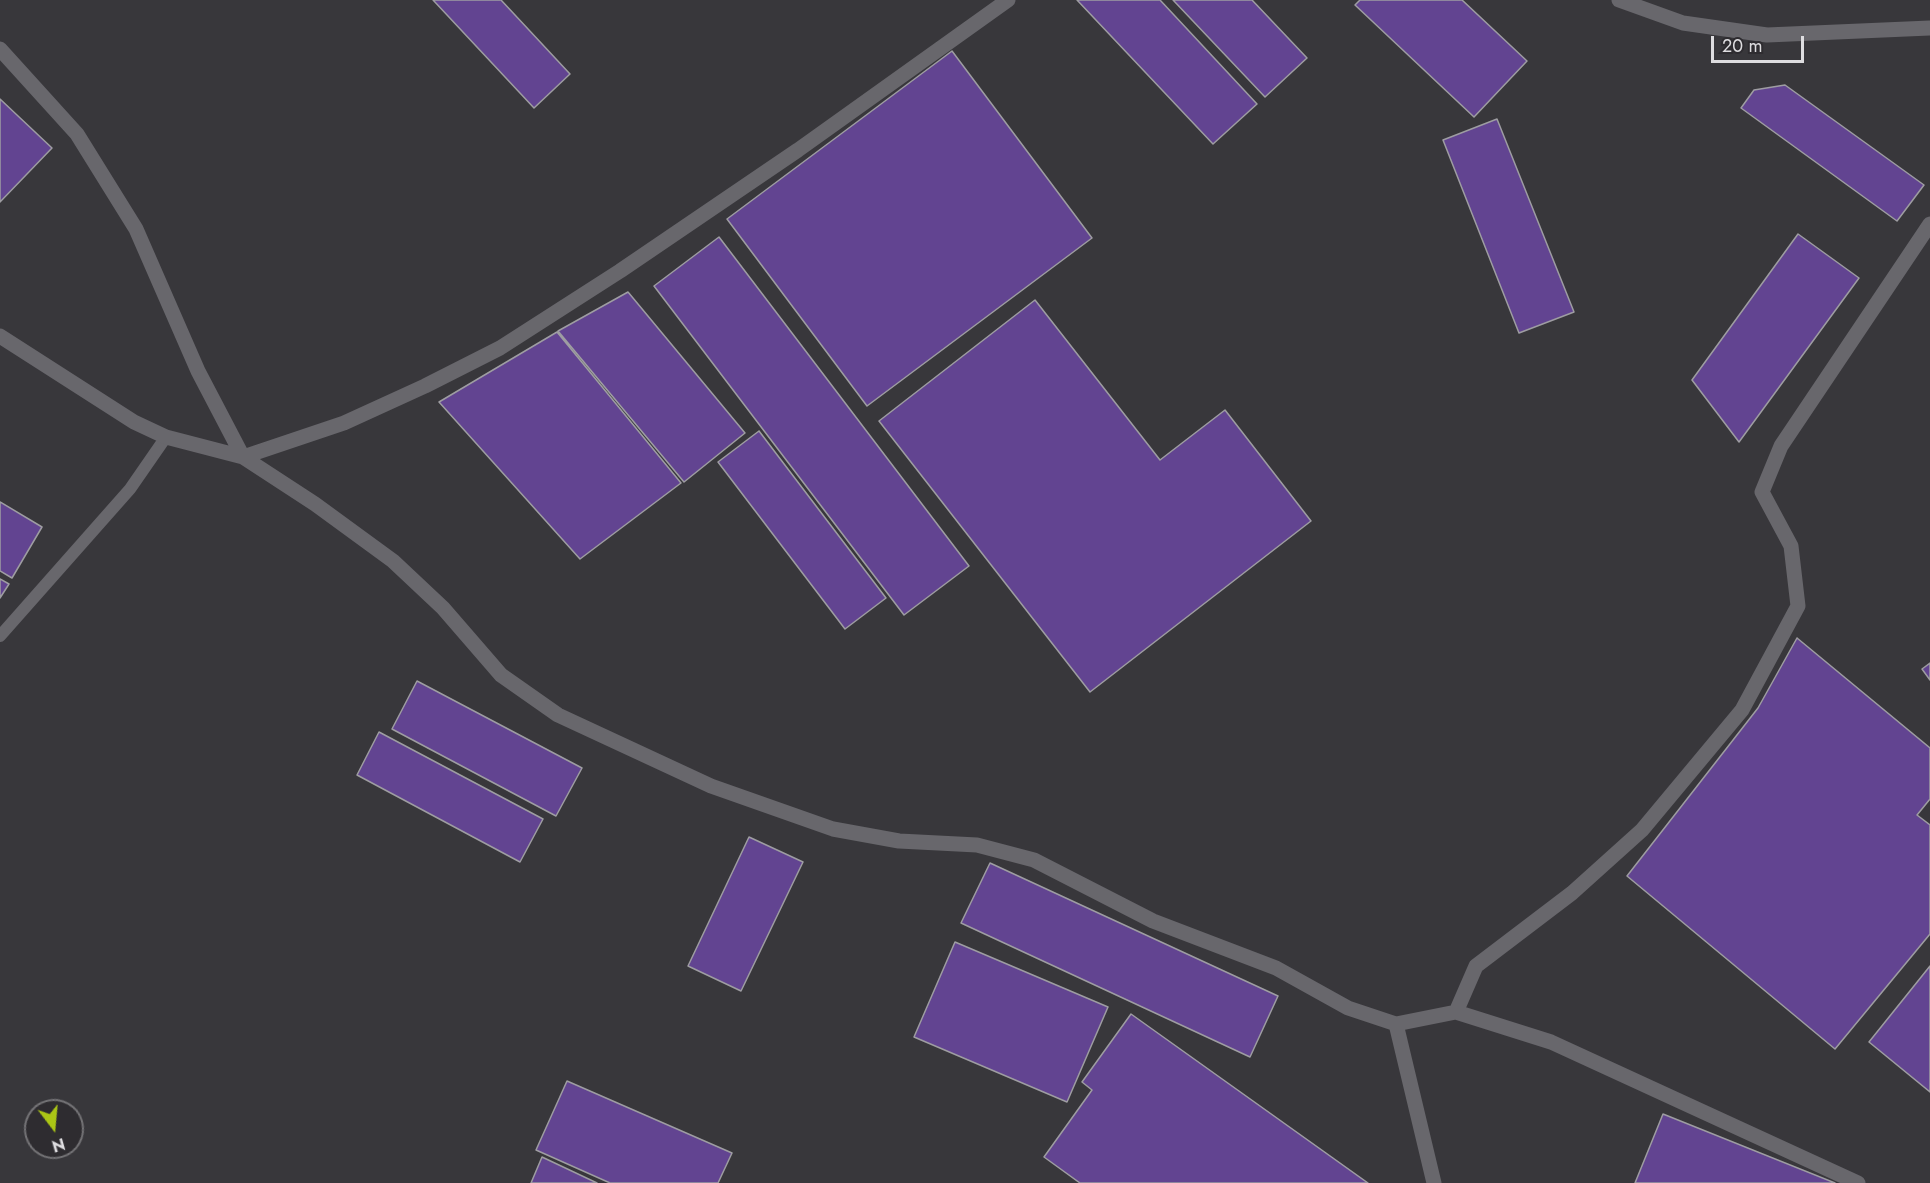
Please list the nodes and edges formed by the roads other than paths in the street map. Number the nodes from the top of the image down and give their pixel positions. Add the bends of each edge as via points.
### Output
1 (1008, 0) edge
2 (1619, 0) edge
3 (1930, 28) edge
4 (0, 49) edge
5 (1930, 224) edge
6 (0, 336) edge
7 (166, 437) junction
8 (243, 457) junction
9 (0, 636) edge
10 (1456, 1012) junction
11 (1396, 1024) junction
12 (1434, 1183) edge
13 (1858, 1183) edge

1 - 8 street via 798,150 500,348 344,423
2 - 3 street via 1683,23 1767,35
4 - 8 street via 77,134 136,229 198,371
5 - 10 street via 1781,446 1762,492 1791,546 1798,606 1742,710 1642,830 1572,893 1476,966
6 - 7 street via 134,422
7 - 8 street
7 - 9 lane via 130,489
8 - 11 street via 393,561 443,608 501,675 558,715 711,786 832,829 899,841 977,845 1034,860 1153,921 1276,968 1348,1008
10 - 11 street
10 - 13 street via 1551,1042
11 - 12 street

